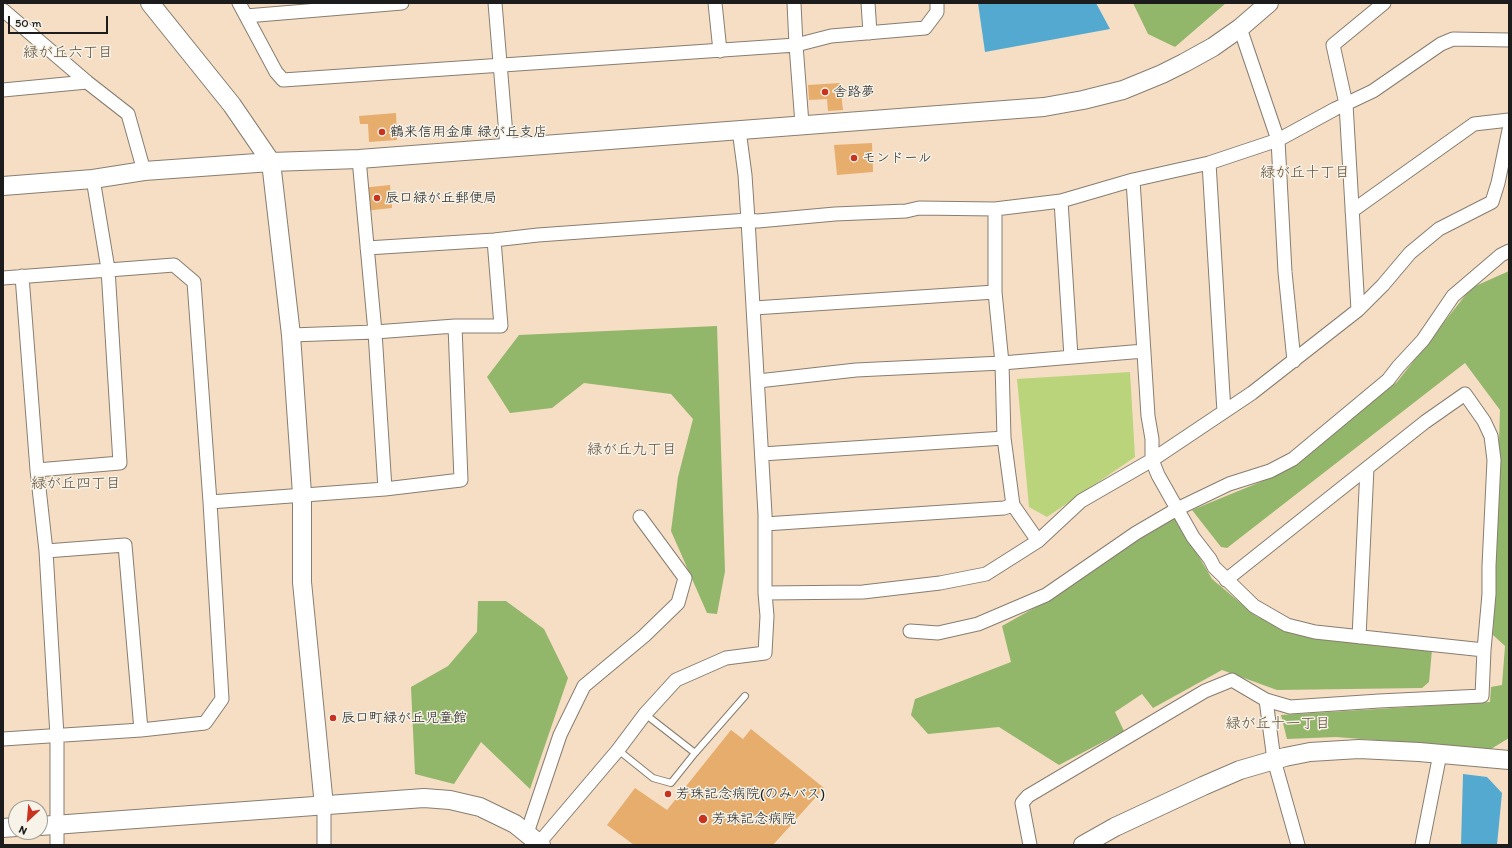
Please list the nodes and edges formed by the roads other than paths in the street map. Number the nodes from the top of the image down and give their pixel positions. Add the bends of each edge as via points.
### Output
1 (150, 3) edge
2 (239, 3) edge
3 (402, 3) edge
4 (495, 3) edge
5 (714, 3) edge
6 (794, 3) edge
7 (868, 3) edge
8 (937, 3) edge
9 (1269, 3) edge
10 (1384, 3) edge
11 (3, 10) edge
12 (246, 16) junction
13 (1240, 28) junction
14 (870, 33) junction
15 (1509, 40) edge
16 (796, 46) junction
17 (720, 51) junction
18 (500, 65) junction
19 (87, 82) junction
20 (3, 90) edge
21 (1346, 104) junction
22 (1509, 120) edge
23 (802, 124) junction
24 (739, 130) junction
25 (1509, 130) edge
26 (1278, 140) junction
27 (506, 146) junction
28 (359, 159) junction
29 (271, 162) junction
30 (1209, 162) junction
31 (144, 171) junction
32 (93, 179) junction
33 (1133, 180) junction
34 (3, 186) edge
35 (1061, 201) junction
36 (995, 209) junction
37 (1352, 211) junction
38 (748, 220) junction
39 (494, 240) junction
40 (367, 248) junction
41 (1509, 250) edge
42 (108, 269) junction
43 (22, 276) junction
44 (3, 278) edge
45 (995, 292) junction
46 (754, 308) junction
47 (1358, 310) junction
48 (455, 326) junction
49 (375, 332) junction
50 (291, 335) junction
51 (1144, 351) junction
52 (1071, 357) junction
53 (1294, 361) junction
54 (1002, 363) junction
55 (758, 381) junction
56 (1224, 412) junction
57 (1004, 438) junction
58 (762, 454) junction
59 (1152, 460) junction
60 (1367, 468) junction
61 (37, 470) junction
62 (385, 489) junction
63 (302, 494) junction
64 (210, 502) junction
65 (1013, 505) junction
66 (1178, 509) junction
67 (640, 517) dead end
68 (765, 524) junction
69 (1038, 541) junction
70 (46, 551) junction
71 (1226, 580) junction
72 (765, 593) junction
73 (910, 631) dead end
74 (1359, 637) junction
75 (1484, 650) junction
76 (745, 696) dead end
77 (1266, 700) junction
78 (645, 714) junction
79 (141, 730) junction
80 (57, 736) junction
81 (3, 739) edge
82 (618, 750) junction
83 (695, 753) junction
84 (1440, 754) junction
85 (1274, 760) junction
86 (1509, 760) edge
87 (324, 806) junction
88 (48, 825) edge
89 (536, 840) edge
90 (57, 845) edge
91 (324, 845) edge
92 (1030, 845) edge
93 (1083, 845) edge
94 (1298, 845) edge
95 (1422, 845) edge

1 - 29 street via 232,105
2 - 12 street
3 - 12 street
4 - 18 street
5 - 17 street
6 - 16 street
7 - 14 street
8 - 14 street via 938,12 925,28
9 - 13 street
10 - 21 street via 1333,45
11 - 19 street
12 - 18 street via 276,72 283,80
13 - 23 street via 1213,47 1162,74 1123,90 1083,100 1044,107
13 - 26 street
14 - 16 street via 831,36
15 - 21 street via 1453,39 1440,44 1373,91
16 - 17 street
16 - 23 street
17 - 18 street
18 - 27 street
19 - 20 street
19 - 31 street via 128,114
21 - 26 street
21 - 37 street
22 - 37 street via 1474,124
23 - 24 street
24 - 27 street
24 - 38 street
25 - 47 street via 1492,202 1440,229 1410,252
26 - 30 street
26 - 53 street via 1285,272
27 - 28 street
28 - 29 street
28 - 40 street
29 - 31 street
29 - 50 street
30 - 33 street
30 - 56 street
31 - 32 street
32 - 34 street
32 - 42 street
33 - 35 street
33 - 51 street
35 - 36 street
35 - 52 street
36 - 38 street via 919,208 906,211
36 - 45 street
37 - 47 street
38 - 39 street via 538,234
38 - 46 street
39 - 40 street
39 - 48 street via 501,326
40 - 49 street
41 - 66 street via 1453,296 1423,340 1388,380 1292,459 1270,472 1230,484
42 - 43 street
42 - 61 street via 120,463
42 - 64 street via 174,265 194,282
43 - 44 street
43 - 61 street
45 - 46 street
45 - 54 street
46 - 55 street
47 - 53 street
48 - 49 street
48 - 62 street via 462,480
49 - 50 street
49 - 62 street
50 - 63 street
51 - 52 street
51 - 59 street
52 - 54 street
53 - 56 street
54 - 55 street via 856,370
54 - 57 street
55 - 58 street
56 - 59 street
57 - 58 street
57 - 65 street
58 - 68 street
59 - 66 street via 1158,476
59 - 69 street via 1081,501
60 - 71 street
60 - 74 street
60 - 75 street via 1465,394 1484,421 1491,436 1494,460 1489,594
61 - 70 street
62 - 63 street
63 - 64 street
63 - 87 street via 302,582
64 - 79 street via 222,699 205,724
65 - 68 street via 1004,508
65 - 69 street
66 - 71 street via 1193,537
66 - 73 street via 1136,533 1046,595 978,624 938,633
67 - 89 street via 685,578 678,603 644,636 584,686 560,735
68 - 72 street
69 - 72 street via 986,574 940,583 863,592
70 - 79 street via 125,545
70 - 80 street
71 - 74 street via 1254,606 1287,625 1316,632
72 - 78 street via 765,653 726,658 676,680
74 - 75 street
75 - 77 street via 1482,696 1290,707
76 - 83 lane
77 - 85 street
77 - 92 street via 1232,680 1212,688 1028,796 1022,803
78 - 82 street
78 - 83 lane
79 - 80 street
80 - 81 street
80 - 88 street
82 - 83 lane via 653,778 671,783
82 - 89 street
84 - 85 street via 1359,748 1310,752
84 - 86 street
84 - 95 street
85 - 93 street via 1240,770 1203,786 1115,827
85 - 94 street
87 - 88 street
87 - 89 street via 424,798 450,800 480,807 515,824
87 - 91 street
88 - 90 street

